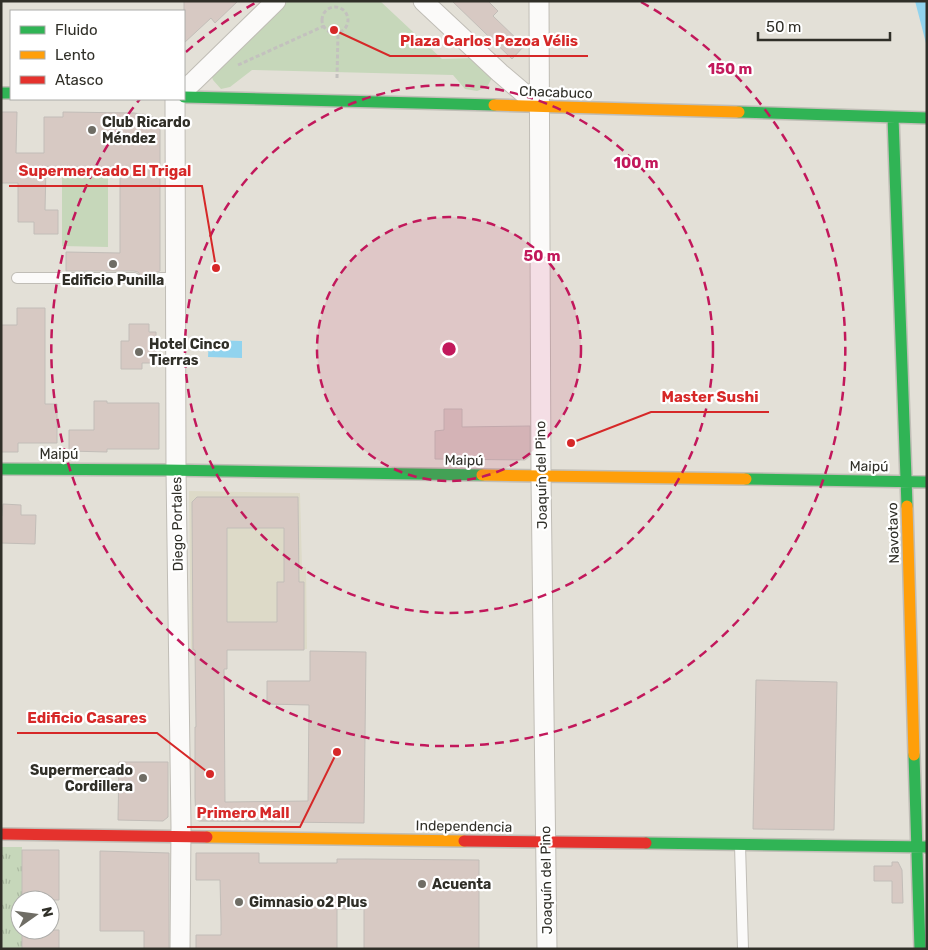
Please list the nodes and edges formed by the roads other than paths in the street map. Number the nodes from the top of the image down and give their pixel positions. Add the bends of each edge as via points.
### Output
1 (276, 1) edge
2 (423, 1) edge
3 (539, 1) edge
4 (185, 89) edge
5 (185, 97) edge
6 (175, 100) edge
7 (539, 106) junction
8 (893, 117) junction
9 (927, 118) edge
10 (17, 278) dead end
11 (134, 278) dead end
12 (1, 468) edge
13 (176, 470) junction
14 (541, 476) junction
15 (906, 482) junction
16 (927, 482) edge
17 (1, 834) edge
18 (181, 836) junction
19 (546, 842) junction
20 (740, 845) junction
21 (922, 847) edge
22 (180, 949) edge
23 (547, 949) edge
24 (743, 949) edge
25 (920, 949) edge

1 - 4 street
2 - 7 street
3 - 7 street, Joaquín del Pino
5 - 7 street, Chacabuco
6 - 13 street, Diego Portales via 168,278
7 - 8 street, Chacabuco
7 - 14 street, Joaquín del Pino
8 - 9 street, Chacabuco
8 - 15 street, Navotavo
10 - 11 lane
12 - 13 street, Maipú
13 - 14 street, Maipú
13 - 18 street, Diego Portales
14 - 15 street, Maipú
14 - 19 street, Joaquín del Pino
15 - 16 street, Maipú
15 - 21 street, Navotavo
17 - 18 street, Independencia
18 - 19 street, Independencia
18 - 22 street, Diego Portales
19 - 20 street, Independencia
19 - 23 street, Joaquín del Pino
20 - 21 street, Independencia
20 - 24 lane
21 - 25 street, Navotavo

